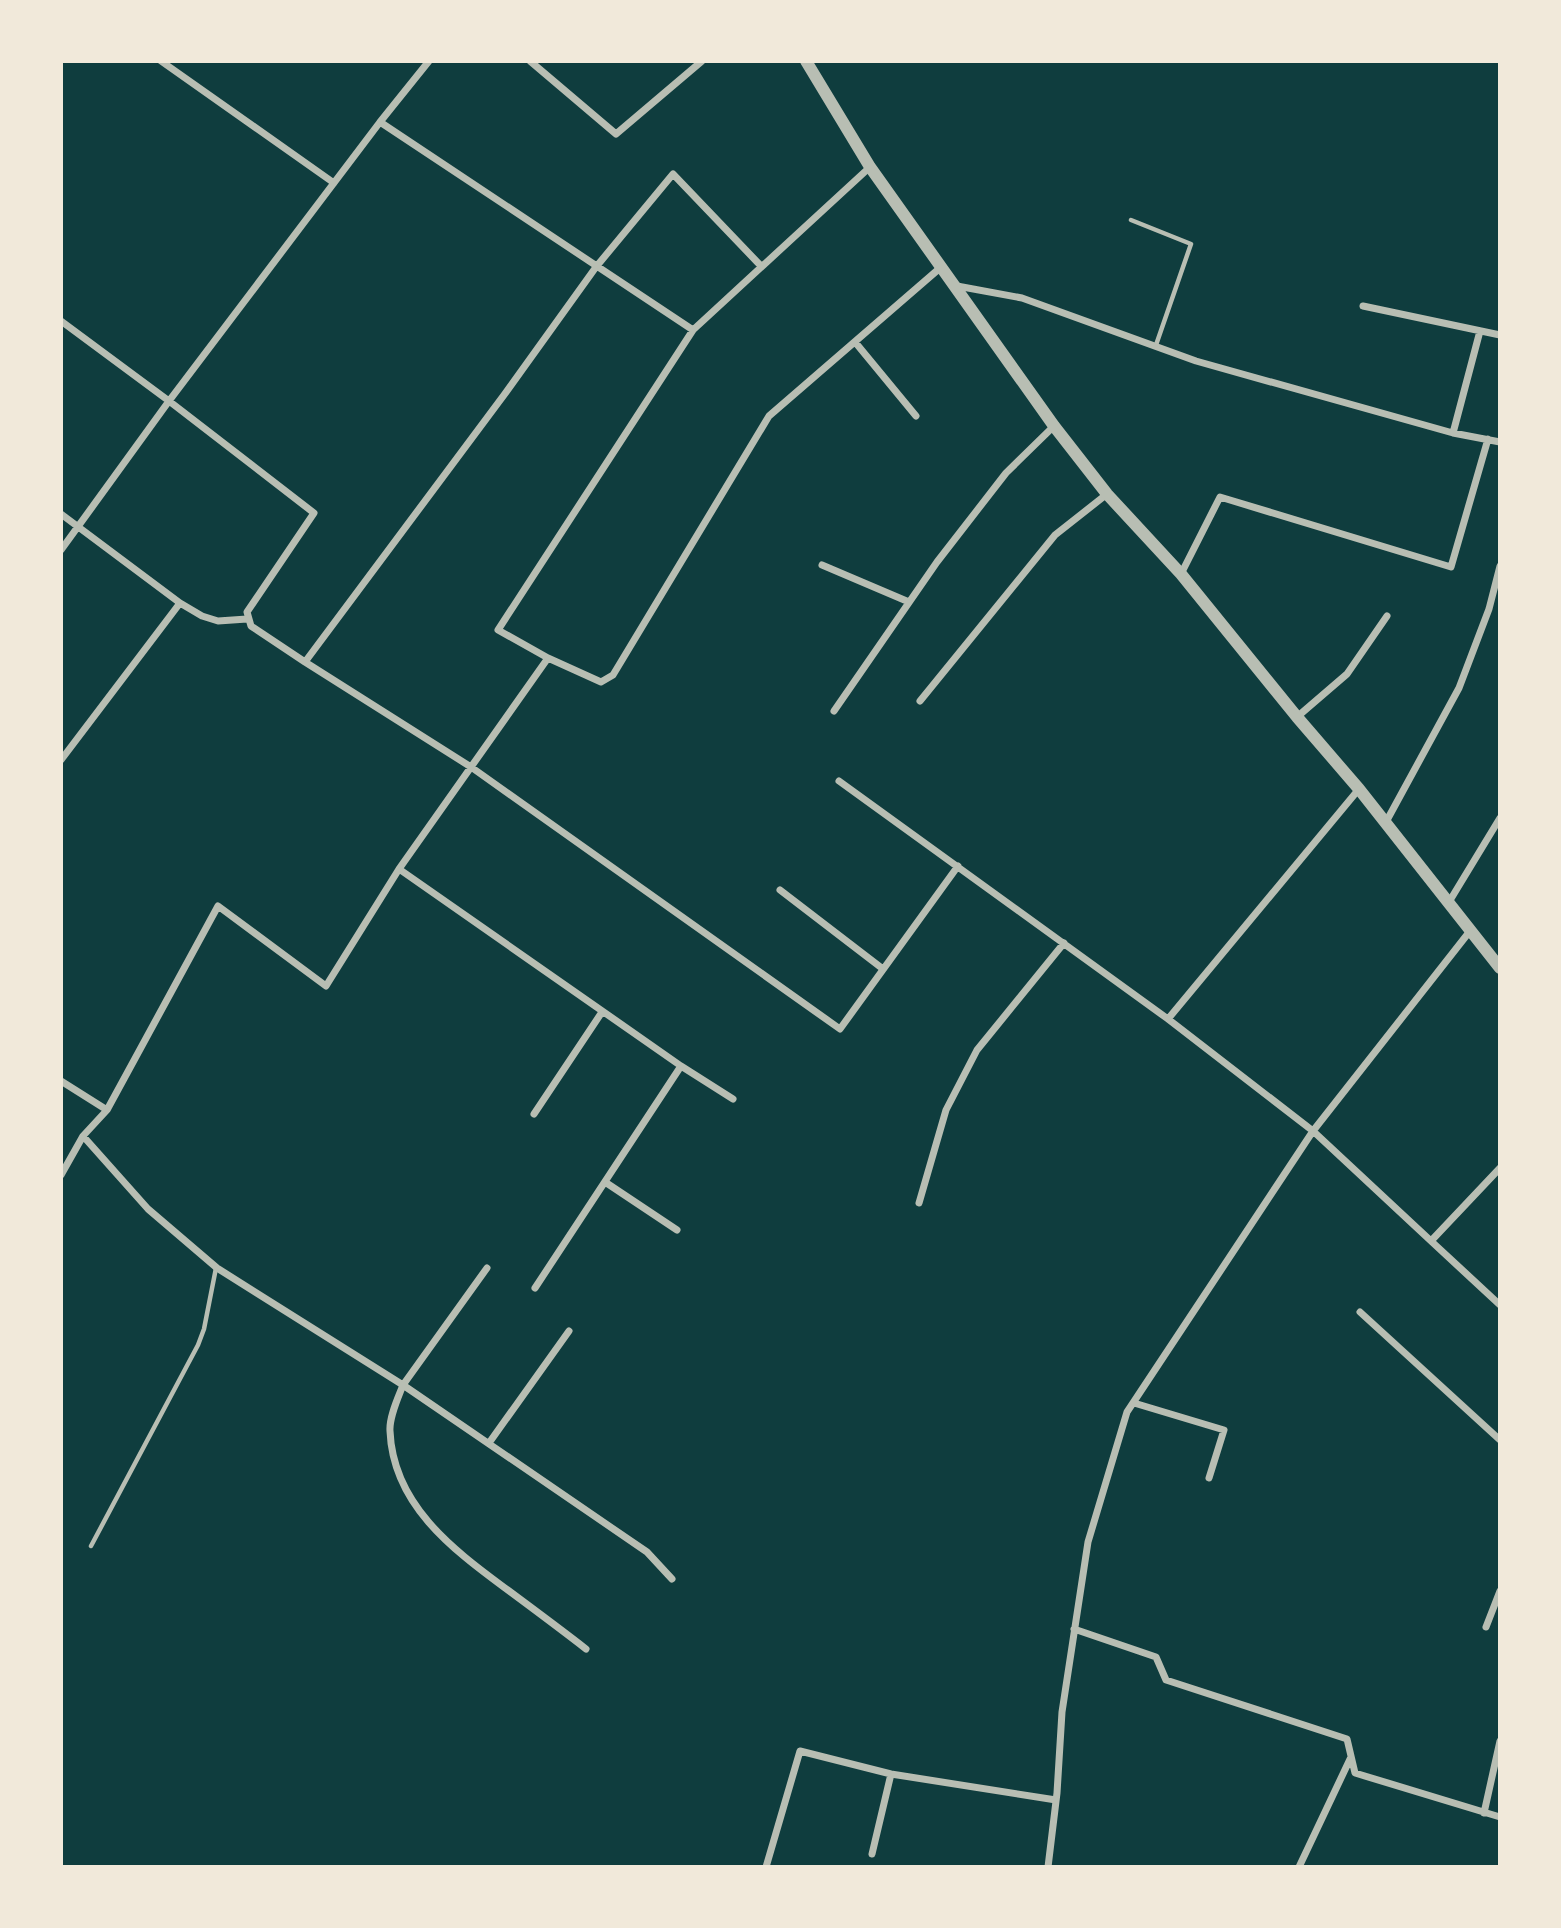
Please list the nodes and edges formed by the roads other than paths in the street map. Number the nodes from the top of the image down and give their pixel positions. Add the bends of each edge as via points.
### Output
1 (161, 61) edge
2 (429, 61) edge
3 (530, 61) edge
4 (702, 61) edge
5 (806, 61) edge
6 (380, 121) junction
7 (870, 167) junction
8 (334, 183) junction
9 (1131, 220) dead end
10 (761, 265) junction
11 (596, 267) junction
12 (940, 268) junction
13 (956, 286) junction
14 (1363, 306) dead end
15 (61, 321) edge
16 (693, 330) junction
17 (1480, 331) junction
18 (1500, 335) edge
19 (855, 342) junction
20 (1157, 345) junction
21 (169, 401) junction
22 (916, 416) dead end
23 (1054, 426) junction
24 (1453, 433) junction
25 (1488, 439) junction
26 (1500, 442) edge
27 (1107, 494) junction
28 (61, 514) edge
29 (78, 528) junction
30 (61, 550) edge
31 (822, 565) dead end
32 (1500, 566) edge
33 (1181, 574) junction
34 (909, 602) junction
35 (180, 603) junction
36 (1387, 616) dead end
37 (247, 619) junction
38 (548, 658) junction
39 (304, 662) junction
40 (920, 701) dead end
41 (834, 710) dead end
42 (1297, 717) junction
43 (61, 760) edge
44 (471, 767) junction
45 (839, 781) dead end
46 (1359, 789) junction
47 (1500, 818) edge
48 (1386, 822) junction
49 (958, 866) junction
50 (400, 869) junction
51 (780, 890) dead end
52 (1449, 902) junction
53 (1470, 931) junction
54 (1064, 943) junction
55 (1500, 968) edge
56 (883, 969) junction
57 (602, 1012) junction
58 (1168, 1019) junction
59 (681, 1066) junction
60 (61, 1081) edge
61 (733, 1099) dead end
62 (107, 1110) junction
63 (534, 1114) dead end
64 (1313, 1131) junction
65 (83, 1136) junction
66 (1500, 1168) edge
67 (61, 1175) edge
68 (605, 1182) junction
69 (919, 1203) dead end
70 (677, 1230) dead end
71 (1431, 1241) junction
72 (216, 1268) junction
73 (487, 1268) dead end
74 (535, 1288) dead end
75 (1500, 1305) edge
76 (1360, 1312) dead end
77 (569, 1331) dead end
78 (402, 1385) junction
79 (1134, 1403) junction
80 (1500, 1440) edge
81 (489, 1443) junction
82 (1209, 1478) dead end
83 (91, 1546) dead end
84 (672, 1579) dead end
85 (1500, 1591) edge
86 (1486, 1627) dead end
87 (1074, 1629) junction
88 (586, 1648) dead end
89 (1500, 1741) edge
90 (1351, 1756) junction
91 (891, 1774) junction
92 (1056, 1800) junction
93 (1484, 1813) junction
94 (1500, 1818) edge
95 (872, 1854) dead end
96 (766, 1867) edge
97 (1048, 1867) edge
98 (1299, 1867) edge

1 - 8 street
2 - 6 street
3 - 4 street via 616,134
5 - 7 street
6 - 8 street
6 - 11 street
7 - 10 street
7 - 12 street
8 - 21 street
9 - 20 lane via 1191,244
10 - 11 street via 673,174
10 - 16 street
11 - 16 street
11 - 39 street
12 - 13 street
12 - 19 street
13 - 20 street via 1023,298
13 - 23 street
14 - 17 street
15 - 21 street
16 - 38 street via 498,629
17 - 18 street
17 - 24 street
19 - 22 street
19 - 38 street via 769,416 613,675 601,681
20 - 24 street via 1196,361
21 - 29 street
21 - 37 street via 314,513 247,612
23 - 27 street
23 - 34 street via 1006,473
24 - 25 street
25 - 26 street
25 - 33 street via 1451,567 1220,497
27 - 33 street
27 - 40 street via 1055,535
28 - 29 street
29 - 30 street
29 - 35 street
31 - 34 street
32 - 48 street via 1459,688
33 - 42 street
34 - 41 street
35 - 37 street via 211,620
35 - 43 street
36 - 42 street via 1347,674
37 - 39 street
38 - 44 street
39 - 44 street
42 - 46 street
44 - 50 street
44 - 56 street via 840,1029
45 - 49 street
46 - 48 street
46 - 58 street
47 - 52 street
48 - 52 street
49 - 54 street
49 - 56 street
50 - 57 street
50 - 62 street via 326,986 218,906
51 - 56 street
52 - 53 street
53 - 55 street
53 - 64 street
54 - 58 street
54 - 69 street via 978,1050 946,1110
57 - 59 street
57 - 63 street
58 - 64 street
59 - 61 street
59 - 68 street
60 - 62 street
62 - 65 street
64 - 71 street
64 - 79 street
65 - 67 street
65 - 72 street via 148,1209
66 - 71 street
68 - 70 street
68 - 74 street
71 - 75 street
72 - 78 street
72 - 83 lane via 198,1345
73 - 78 street
76 - 80 street
77 - 81 street
78 - 81 street
78 - 88 street via 389,1428 397,1472 421,1514 443,1540
79 - 82 street via 1224,1430
79 - 87 street via 1088,1542
81 - 84 street via 647,1552
85 - 86 street
87 - 90 street via 1156,1657 1166,1680 1347,1739
87 - 92 street
89 - 93 street
90 - 93 street via 1355,1773
90 - 98 street
91 - 92 street
91 - 95 street
91 - 96 street via 800,1751
92 - 97 street
93 - 94 street

